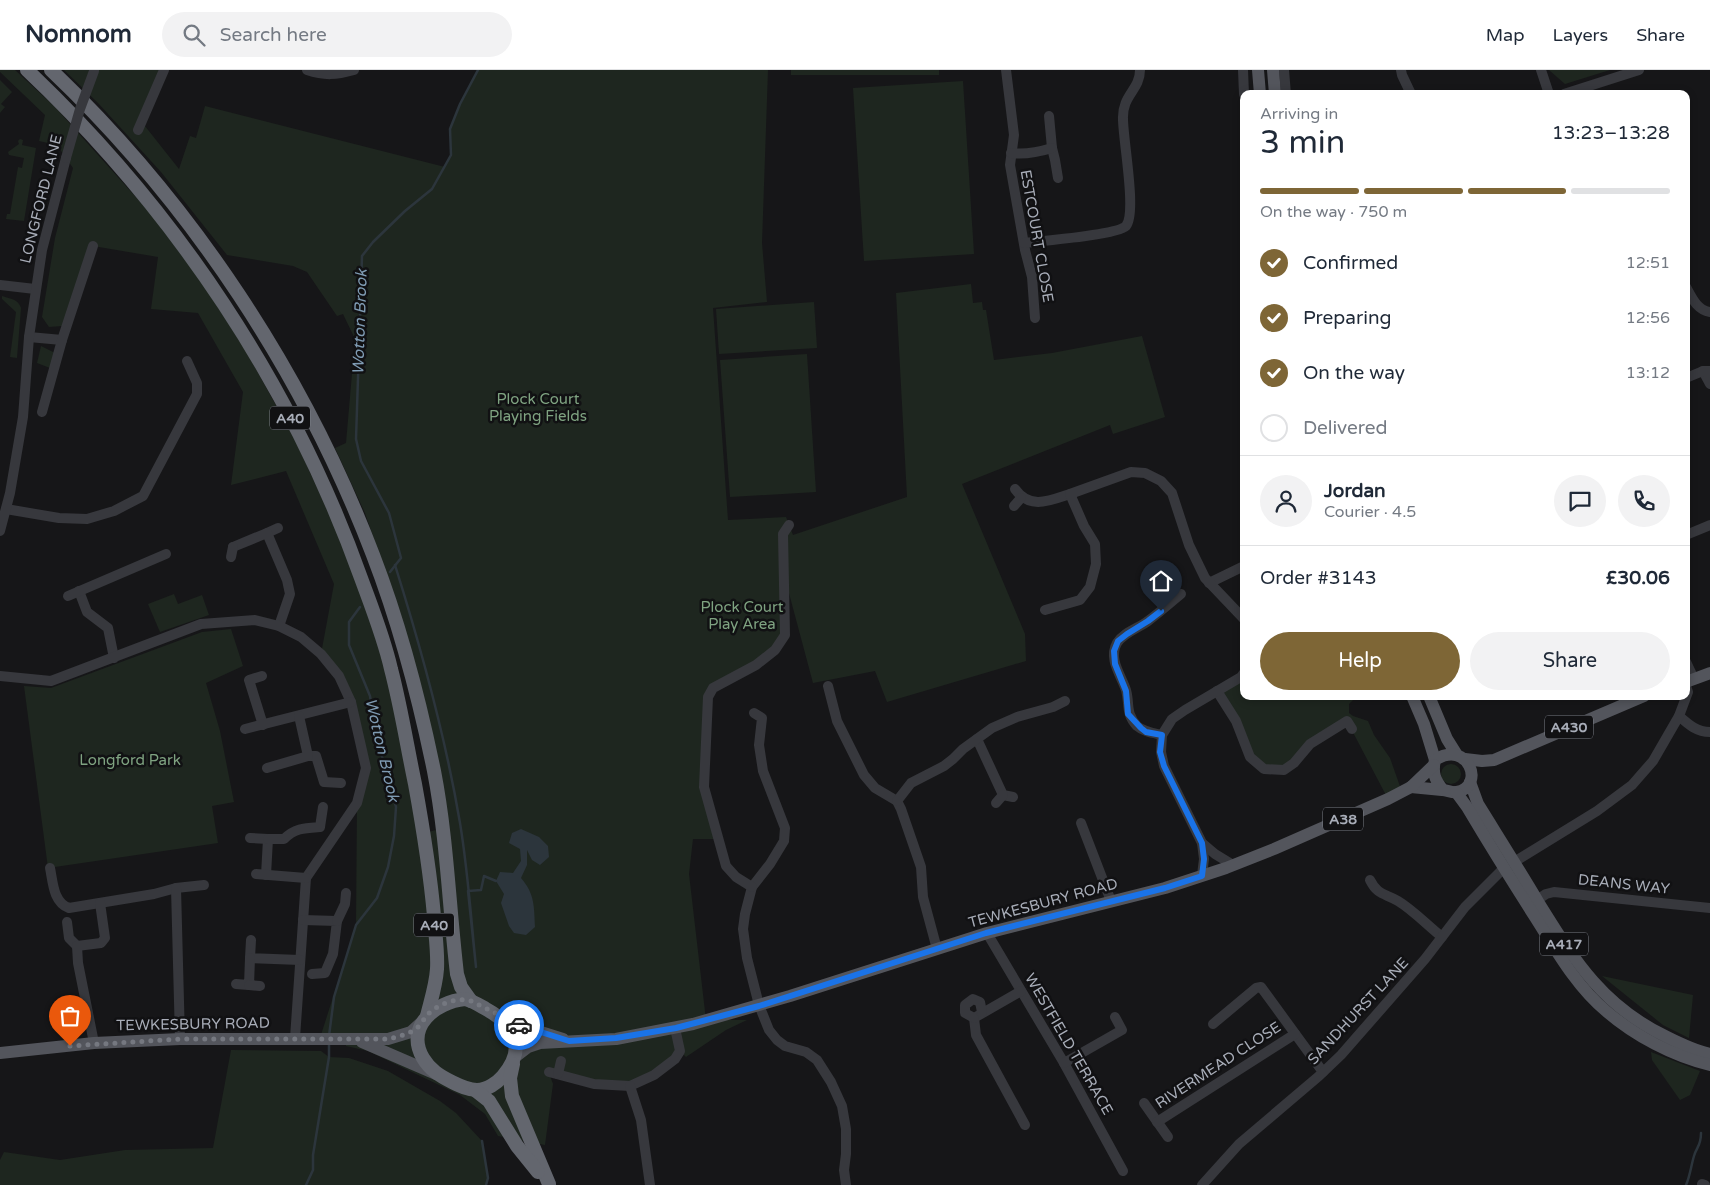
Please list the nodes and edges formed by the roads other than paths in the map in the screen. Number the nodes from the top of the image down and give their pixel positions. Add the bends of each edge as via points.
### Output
1 (27, 70) edge
2 (51, 70) edge
3 (95, 70) edge
4 (164, 70) edge
5 (307, 70) edge
6 (354, 70) edge
7 (1006, 70) edge
8 (1140, 70) edge
9 (1243, 70) edge
10 (1258, 70) edge
11 (1274, 70) edge
12 (1284, 70) edge
13 (1401, 70) edge
14 (1541, 70) edge
15 (1638, 70) edge
16 (1244, 90) edge
17 (1260, 90) edge
18 (1276, 90) edge
19 (1286, 90) edge
20 (1409, 90) edge
21 (1547, 90) edge
22 (1576, 90) edge
23 (1049, 116) dead end
24 (138, 130) dead end
25 (1052, 148) junction
26 (1012, 153) junction
27 (1058, 178) dead end
28 (1024, 243) junction
29 (93, 246) dead end
30 (0, 284) edge
31 (35, 289) junction
32 (1690, 294) edge
33 (1710, 312) edge
34 (1035, 318) dead end
35 (29, 337) junction
36 (62, 340) junction
37 (187, 361) dead end
38 (1706, 371) edge
39 (1690, 377) edge
40 (1710, 384) edge
41 (42, 412) dead end
42 (1070, 494) junction
43 (1014, 506) dead end
44 (6, 509) junction
45 (788, 525) dead end
46 (1710, 525) edge
47 (278, 528) dead end
48 (0, 531) edge
49 (267, 533) junction
50 (1690, 533) edge
51 (230, 549) dead end
52 (166, 554) dead end
53 (1240, 568) edge
54 (1209, 583) junction
55 (79, 591) junction
56 (68, 596) dead end
57 (1178, 600) dead end
58 (1050, 606) dead end
59 (1240, 615) edge
60 (279, 626) junction
61 (114, 658) junction
62 (1710, 673) edge
63 (0, 676) edge
64 (262, 676) dead end
65 (1240, 678) edge
66 (1690, 682) edge
67 (828, 686) dead end
68 (1217, 691) junction
69 (1414, 700) edge
70 (1431, 700) edge
71 (1635, 700) edge
72 (1685, 700) edge
73 (1065, 701) dead end
74 (351, 702) junction
75 (298, 716) junction
76 (762, 716) dead end
77 (1679, 716) junction
78 (1351, 722) dead end
79 (263, 725) junction
80 (245, 729) dead end
81 (1710, 732) edge
82 (1162, 735) junction
83 (977, 739) junction
84 (308, 756) junction
85 (1461, 757) junction
86 (1494, 760) junction
87 (1434, 763) junction
88 (267, 768) dead end
89 (1470, 782) junction
90 (341, 783) dead end
91 (1411, 787) junction
92 (1449, 791) junction
93 (1014, 797) dead end
94 (897, 802) junction
95 (322, 807) dead end
96 (1080, 822) dead end
97 (250, 838) dead end
98 (268, 839) junction
99 (1202, 843) junction
100 (1233, 865) junction
101 (1509, 865) junction
102 (50, 868) dead end
103 (256, 874) dead end
104 (266, 875) junction
105 (1202, 876) junction
106 (306, 878) junction
107 (204, 886) dead end
108 (1371, 887) dead end
109 (176, 888) junction
110 (752, 888) junction
111 (346, 893) dead end
112 (1537, 900) junction
113 (1111, 902) junction
114 (100, 903) junction
115 (1710, 908) edge
116 (303, 920) junction
117 (337, 921) junction
118 (67, 922) dead end
119 (986, 933) junction
120 (1442, 937) junction
121 (251, 940) dead end
122 (77, 946) junction
123 (937, 949) junction
124 (250, 958) junction
125 (300, 960) junction
126 (312, 974) dead end
127 (236, 984) dead end
128 (249, 985) junction
129 (260, 986) dead end
130 (1021, 991) junction
131 (471, 1001) junction
132 (759, 1006) junction
133 (497, 1015) junction
134 (1115, 1017) dead end
135 (425, 1018) junction
136 (1213, 1024) dead end
137 (676, 1028) junction
138 (1295, 1034) junction
139 (295, 1038) junction
140 (180, 1039) junction
141 (357, 1039) junction
142 (569, 1041) junction
143 (94, 1043) junction
144 (0, 1053) edge
145 (1710, 1054) edge
146 (514, 1059) junction
147 (561, 1061) dead end
148 (1064, 1063) junction
149 (1710, 1065) edge
150 (1323, 1072) junction
151 (438, 1075) junction
152 (630, 1086) junction
153 (475, 1090) junction
154 (1144, 1103) dead end
155 (1157, 1122) junction
156 (1025, 1124) dead end
157 (1168, 1137) dead end
158 (1123, 1171) dead end
159 (549, 1185) edge
160 (650, 1185) edge
161 (846, 1185) edge
162 (1202, 1185) edge

1 - 135 highway, A40 via 53,94 148,199 208,280 267,374 325,487 353,556 391,668 424,833 437,956 434,992
2 - 131 highway, A40 via 107,126 162,191 236,289 278,357 346,490 373,556 414,682 443,828 457,974
3 - 31 street, LONGFORD LANE, bridge via 66,158
4 - 24 street
5 - 6 street via 336,75
7 - 26 street, ESTCOURT CLOSE via 1014,135
8 - 28 street via 1138,82 1123,109 1130,204 1127,224 1108,232
9 - 16 street
10 - 17 main road
11 - 18 main road
12 - 19 street
13 - 20 street
14 - 21 street
15 - 22 street
23 - 25 street
25 - 26 street
25 - 27 street
26 - 28 street, ESTCOURT CLOSE via 1011,171
28 - 34 street, ESTCOURT CLOSE via 1032,277
29 - 36 street via 83,261
30 - 31 street
31 - 35 street, LONGFORD LANE
32 - 33 street via 1698,307
35 - 36 street
35 - 44 street, LONGFORD LANE via 23,417
36 - 41 street via 46,375
37 - 44 street via 196,370 197,394 143,496 114,511 86,518 60,518
38 - 39 street
38 - 40 street
42 - 43 street via 1034,503 1018,493
42 - 54 street via 1131,472 1145,473 1161,481 1172,493 1189,545
42 - 58 street via 1095,544 1096,564 1090,587 1080,600
44 - 48 street, LONGFORD LANE
45 - 110 street via 783,534 785,634 775,650 756,665 713,688 708,697 704,788 726,866
46 - 50 street
47 - 49 street
49 - 51 street
49 - 60 street via 290,594
52 - 55 street
53 - 54 street
54 - 59 street
55 - 56 street
55 - 61 street via 87,612 108,628
57 - 82 street via 1118,641 1114,651 1115,664 1126,691 1128,714 1146,732
60 - 61 street via 255,620 201,624
60 - 74 street via 301,637 321,654 339,676
61 - 63 street via 52,681
62 - 66 main road
64 - 79 street via 248,676
65 - 68 street
67 - 94 street via 829,708 864,775 875,788
68 - 78 street via 1236,721 1250,757 1264,769 1284,770 1310,744
68 - 82 street via 1172,719
69 - 87 main road
70 - 85 main road via 1447,739
71 - 86 main road, A430
72 - 77 street, SANDHURST LANE
73 - 83 street via 1055,712 1017,717
74 - 75 street
74 - 106 street via 366,768 358,803
75 - 79 street
75 - 84 street
76 - 110 street via 759,745 763,771 785,828 784,841
77 - 81 street via 1690,726
77 - 101 street, SANDHURST LANE via 1653,761 1632,785 1597,811
79 - 80 street
82 - 99 street via 1160,752 1164,766
83 - 93 street via 999,799
83 - 94 street via 944,766 911,783
84 - 88 street
84 - 90 street via 316,756 324,782
85 - 86 main road, A430
85 - 87 main road via 1448,754
85 - 89 main road via 1471,768
86 - 89 main road, A430
87 - 91 main road, TEWKESBURY ROAD / A38
87 - 92 main road via 1435,781
89 - 92 main road via 1464,789
89 - 101 main road, A417
91 - 92 main road
91 - 100 main road, TEWKESBURY ROAD / A38
92 - 101 main road, A417 via 1467,807
94 - 123 street via 921,867 923,897
95 - 98 street via 320,828 303,828 284,840
96 - 113 street
97 - 98 street
98 - 104 street
99 - 100 street
99 - 105 street
100 - 105 main road, TEWKESBURY ROAD / A38
101 - 112 main road, A417
101 - 120 street, SANDHURST LANE via 1465,907
101 - 149 main road, A417 via 1557,953 1605,1011 1653,1042
102 - 114 street via 56,896 62,904 69,908
103 - 104 street
104 - 106 street
105 - 113 main road, TEWKESBURY ROAD / A38
106 - 116 street
107 - 109 street
108 - 120 street via 1397,900
109 - 114 street
109 - 140 street
110 - 132 street via 743,929
111 - 117 street
112 - 115 street, DEANS WAY via 1554,892
112 - 145 main road, A417 via 1575,960 1608,998 1658,1033
113 - 119 main road, TEWKESBURY ROAD / A38
114 - 122 street via 105,938 101,943
116 - 117 street
116 - 125 street
117 - 126 street via 333,954 325,973
118 - 122 street via 69,938
119 - 123 main road, TEWKESBURY ROAD / A38
119 - 130 street, WESTFIELD TERRACE
120 - 150 street, SANDHURST LANE
121 - 124 street
122 - 143 street
123 - 132 main road, TEWKESBURY ROAD / A38
124 - 125 street
124 - 128 street
125 - 139 street
127 - 128 street
128 - 129 street
130 - 148 street, WESTFIELD TERRACE
130 - 156 street via 978,1015 976,1035
131 - 133 highway, A40
131 - 135 highway via 450,1002
132 - 137 main road, TEWKESBURY ROAD / A38
132 - 161 street via 776,1040 817,1060 831,1082 842,1106 846,1129
133 - 142 main road, TEWKESBURY ROAD / A38
133 - 146 highway, A40 via 513,1033 516,1045
134 - 148 street via 1122,1030
135 - 141 main road, TEWKESBURY ROAD via 411,1032 400,1036
135 - 151 highway, A40 via 418,1037 419,1047 425,1061
136 - 138 street, RIVERMEAD CLOSE via 1261,987
137 - 142 main road, TEWKESBURY ROAD / A38 via 616,1038
137 - 152 street via 680,1051 675,1059 654,1075
138 - 150 street, RIVERMEAD CLOSE
138 - 155 street, RIVERMEAD CLOSE
139 - 140 main road, TEWKESBURY ROAD
139 - 141 main road, TEWKESBURY ROAD
140 - 143 main road, TEWKESBURY ROAD
141 - 151 main road, TEWKESBURY ROAD
142 - 146 main road, TEWKESBURY ROAD / A38 via 534,1045
143 - 144 main road, TEWKESBURY ROAD
146 - 153 highway via 497,1082
146 - 159 highway, A40 via 510,1078 512,1096
147 - 152 street via 554,1073 594,1084
148 - 158 street, WESTFIELD TERRACE
150 - 162 street, SANDHURST LANE via 1239,1144
151 - 153 highway, A40
152 - 160 street via 641,1120
153 - 159 highway, A40 via 489,1101 517,1146
154 - 155 street, RIVERMEAD CLOSE
155 - 157 street, RIVERMEAD CLOSE

